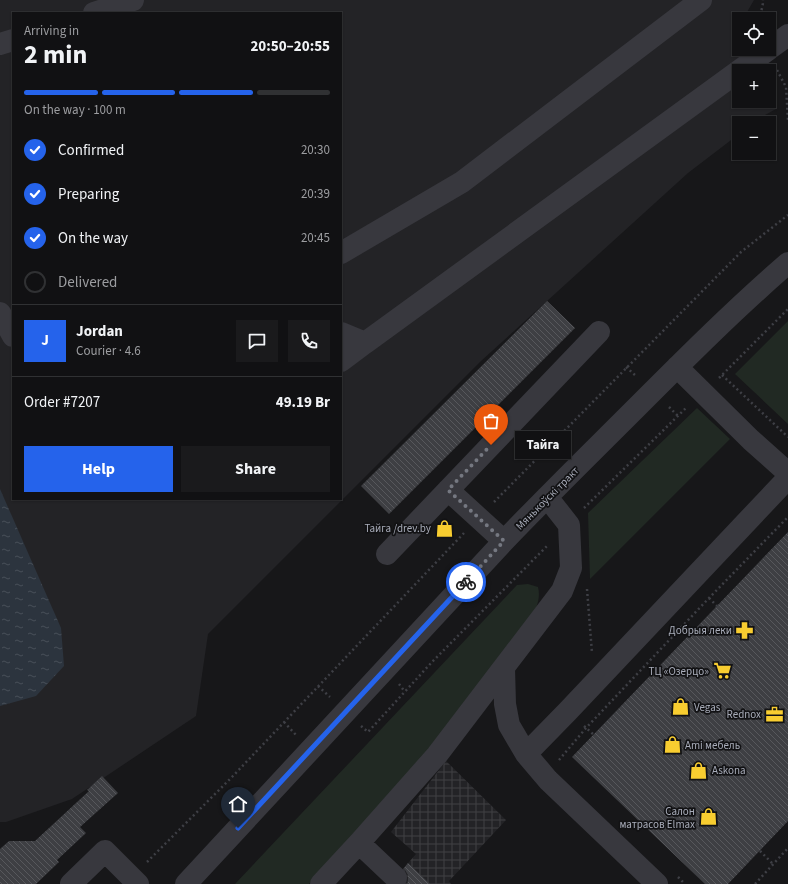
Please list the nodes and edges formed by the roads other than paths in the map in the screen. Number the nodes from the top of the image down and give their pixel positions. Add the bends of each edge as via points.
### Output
1 (133, 0) edge
2 (700, 0) edge
3 (97, 12) edge
4 (788, 35) edge
5 (12, 40) edge
6 (0, 44) edge
7 (776, 44) edge
8 (759, 56) edge
9 (342, 252) edge
10 (788, 263) edge
11 (0, 313) edge
12 (599, 332) dead end
13 (342, 333) edge
14 (12, 334) edge
15 (365, 343) junction
16 (342, 360) edge
17 (677, 367) junction
18 (788, 473) edge
19 (788, 478) edge
20 (448, 490) junction
21 (547, 497) junction
22 (504, 541) junction
23 (387, 554) dead end
24 (504, 668) junction
25 (526, 754) junction
26 (359, 843) junction
27 (396, 878) dead end
28 (135, 881) edge
29 (72, 884) edge
30 (186, 884) edge
31 (321, 884) edge
32 (657, 884) edge

1 - 3 street
2 - 9 street via 462,182
4 - 7 street
5 - 6 street
8 - 15 street
10 - 17 street, Мянькоўскі тракт
11 - 14 street
12 - 20 street
13 - 15 street
15 - 16 street
17 - 18 street
17 - 21 street, Мянькоўскі тракт
19 - 25 street
20 - 22 street
20 - 23 street
21 - 22 street, Мянькоўскі тракт
21 - 24 street via 568,524 571,568 562,591
22 - 30 street, Мянькоўскі тракт
24 - 25 street via 504,704 509,725
24 - 26 street via 437,755
25 - 32 street via 548,780
26 - 27 street
26 - 31 street
28 - 29 street via 105,851

